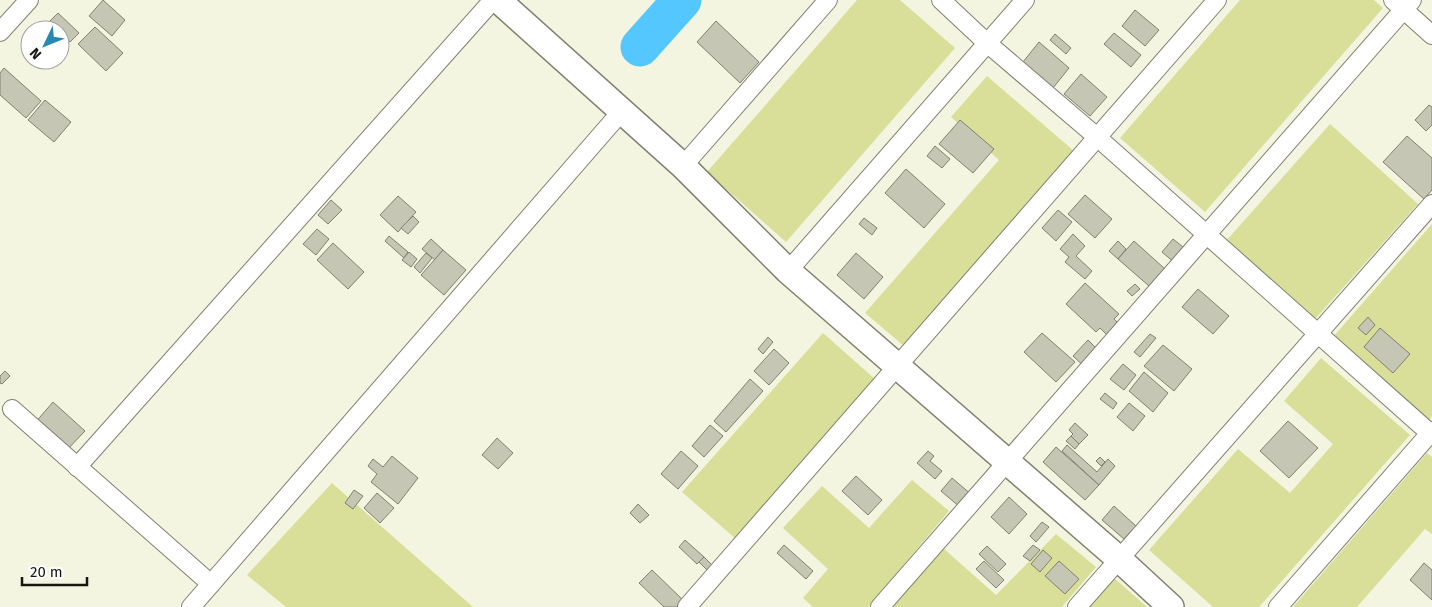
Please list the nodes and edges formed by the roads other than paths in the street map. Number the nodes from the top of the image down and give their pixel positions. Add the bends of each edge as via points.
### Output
1 (29, 0) edge
2 (493, 0) edge
3 (498, 0) edge
4 (828, 0) edge
5 (941, 0) edge
6 (1025, 0) edge
7 (1217, 0) edge
8 (1403, 3) edge
9 (0, 32) edge
10 (1432, 35) edge
11 (987, 43) junction
12 (622, 112) junction
13 (1097, 137) junction
14 (683, 166) junction
15 (1432, 204) edge
16 (1206, 234) junction
17 (788, 271) junction
18 (1318, 333) junction
19 (897, 366) junction
20 (12, 409) dead end
21 (1431, 433) edge
22 (1006, 463) junction
23 (78, 467) junction
24 (1119, 559) junction
25 (211, 584) junction
26 (192, 607) edge
27 (687, 607) edge
28 (880, 607) edge
29 (1077, 607) edge
30 (1171, 607) edge
31 (1278, 607) edge

1 - 9 street
2 - 23 street
3 - 12 street
4 - 14 street
5 - 11 street
6 - 11 street
7 - 13 street
8 - 10 street
8 - 16 street
11 - 13 street
11 - 17 street
12 - 14 street
12 - 25 street
13 - 16 street
13 - 19 street
14 - 17 street
15 - 18 street
16 - 18 street
16 - 22 street
17 - 19 street
18 - 21 street
18 - 24 street
19 - 22 street
19 - 27 street
20 - 23 street
21 - 31 street
22 - 24 street
22 - 28 street
23 - 25 street
24 - 29 street
24 - 30 street
25 - 26 street

